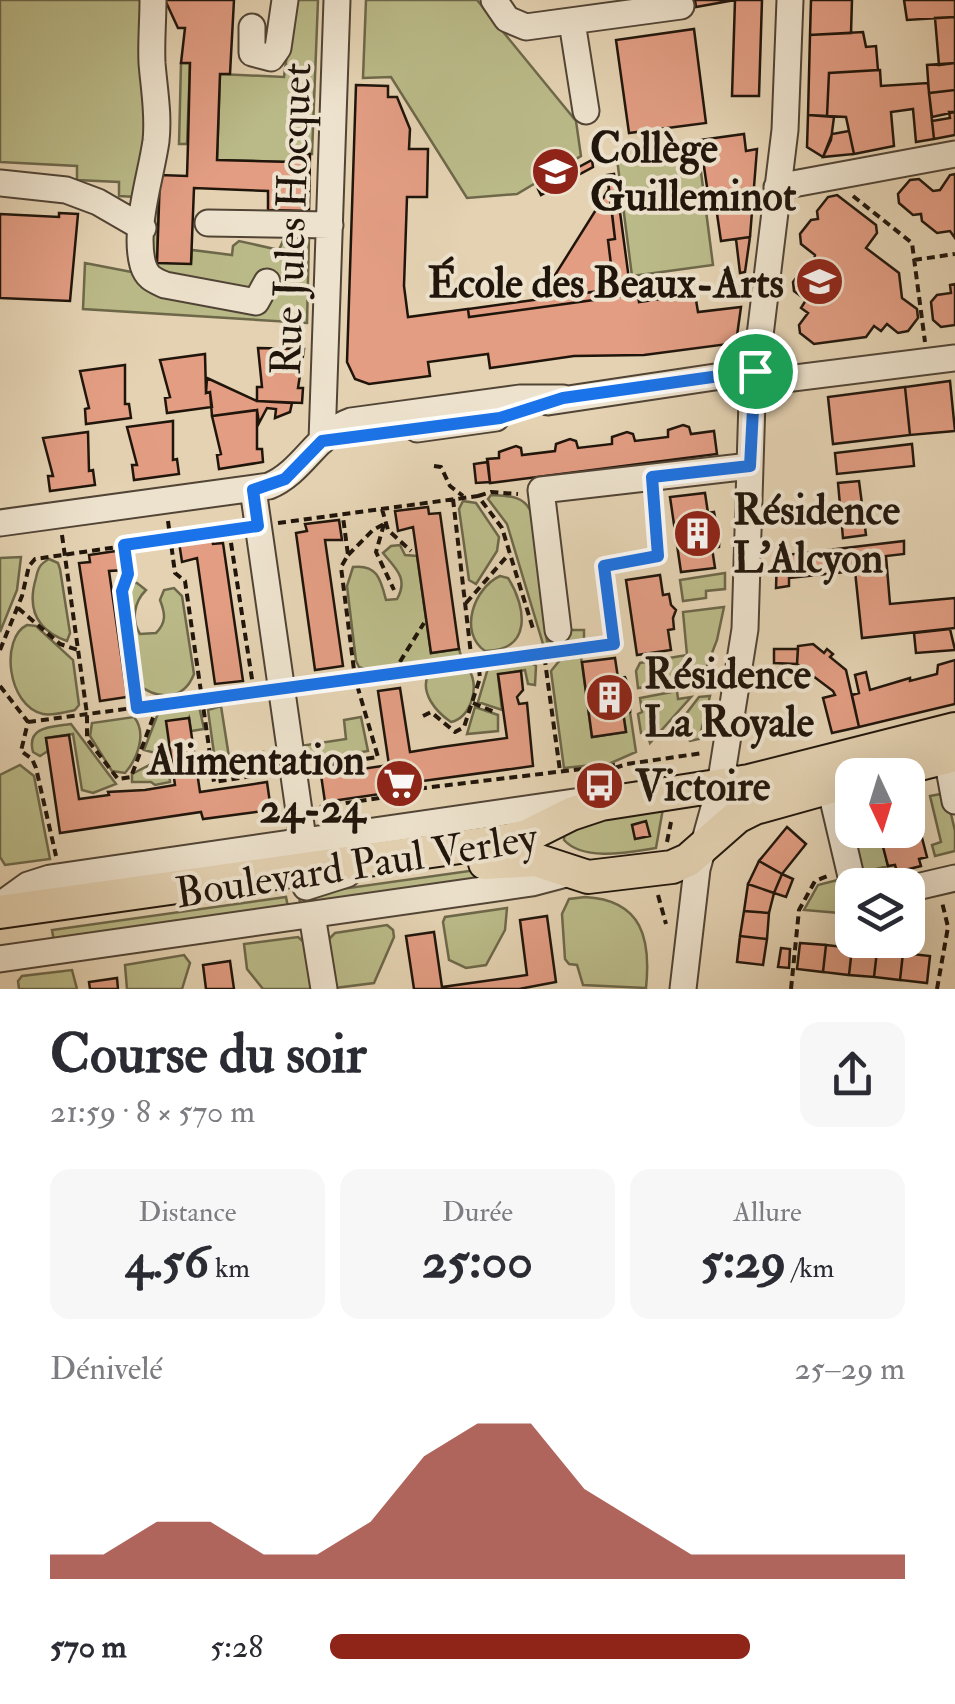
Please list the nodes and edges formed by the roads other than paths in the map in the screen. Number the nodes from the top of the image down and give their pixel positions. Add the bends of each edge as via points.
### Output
1 (153, 0) edge
2 (285, 0) edge
3 (338, 0) edge
4 (494, 0) edge
5 (790, 0) edge
6 (680, 6) dead end
7 (572, 22) junction
8 (252, 27) dead end
9 (586, 111) dead end
10 (955, 154) edge
11 (0, 183) edge
12 (778, 187) junction
13 (208, 222) dead end
14 (330, 225) junction
15 (142, 228) junction
16 (267, 282) dead end
17 (955, 358) edge
18 (754, 377) junction
19 (322, 441) junction
20 (750, 466) junction
21 (253, 490) junction
22 (0, 524) edge
23 (558, 630) dead end
24 (952, 743) edge
25 (916, 758) edge
26 (835, 784) edge
27 (720, 786) junction
28 (767, 790) junction
29 (638, 798) junction
30 (955, 800) edge
31 (303, 839) junction
32 (703, 848) junction
33 (309, 901) junction
34 (0, 908) edge
35 (0, 931) edge
36 (0, 960) edge
37 (324, 989) edge
38 (683, 989) edge

1 - 15 street via 158,103
2 - 8 street via 278,48 270,58 252,53
3 - 14 street, Rue Jules Hocquet
4 - 7 street via 518,25
5 - 12 street
6 - 7 street
7 - 9 street
10 - 12 street
11 - 15 street via 66,190
12 - 18 street
13 - 14 street
14 - 19 street, Rue Jules Hocquet
15 - 16 street via 144,271 151,279 256,302
17 - 18 street
18 - 19 street via 563,398 500,418
18 - 20 street
19 - 21 street via 285,479
20 - 23 street via 541,490
20 - 27 street via 746,619
21 - 22 street
21 - 31 street
24 - 25 main road
24 - 28 main road
24 - 30 street
26 - 28 main road
27 - 28 main road, Boulevard Paul Verley
27 - 29 main road, Boulevard Paul Verley
27 - 32 street
28 - 32 main road, Boulevard Paul Verley
29 - 31 street, Boulevard Paul Verley
29 - 34 main road, Boulevard Paul Verley via 586,808 509,840
31 - 34 street, Boulevard Paul Verley via 60,876 28,885
32 - 33 street via 600,861 510,850 363,870
32 - 33 main road, Boulevard Paul Verley via 672,867 593,877 515,860
32 - 38 street
33 - 35 main road, Boulevard Paul Verley
33 - 36 street, Boulevard Paul Verley
33 - 37 street

